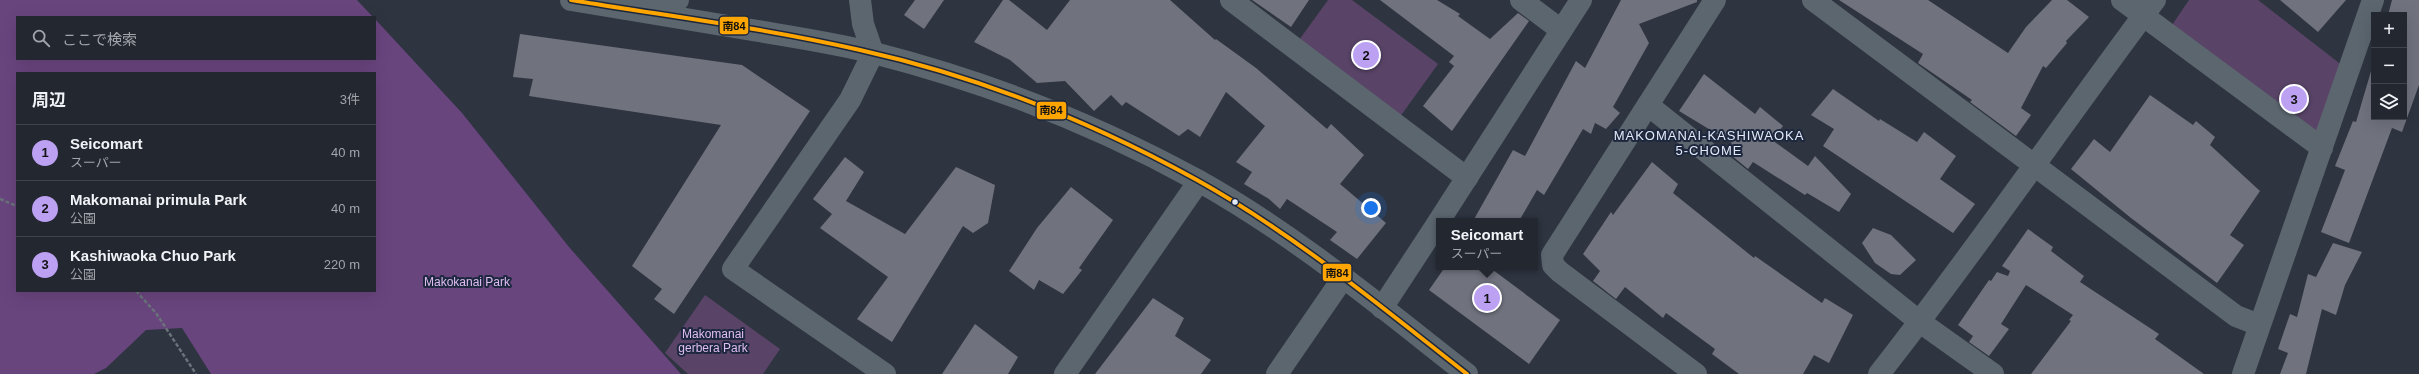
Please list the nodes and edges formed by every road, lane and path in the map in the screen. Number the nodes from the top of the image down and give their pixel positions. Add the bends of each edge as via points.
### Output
1 (571, 0) edge
2 (678, 0) edge
3 (860, 0) edge
4 (1231, 0) edge
5 (1521, 0) edge
6 (1581, 0) edge
7 (1715, 0) edge
8 (1813, 0) edge
9 (2122, 0) edge
10 (2373, 0) edge
11 (2149, 8) edge
12 (640, 11) junction
13 (1561, 30) junction
14 (873, 53) junction
15 (1648, 106) junction
16 (2322, 148) junction
17 (2033, 164) junction
18 (1468, 178) junction
19 (1199, 181) junction
20 (0, 199) edge
21 (16, 206) edge
22 (1441, 218) edge
23 (1436, 226) edge
24 (1343, 278) junction
25 (137, 292) edge
26 (1382, 308) junction
27 (1920, 322) junction
28 (2259, 325) junction
29 (196, 374) edge
30 (884, 374) edge
31 (1065, 374) edge
32 (1278, 374) edge
33 (1467, 374) edge
34 (1696, 374) edge
35 (1879, 374) edge
36 (1993, 374) edge
37 (2243, 374) edge

1 - 12 street
2 - 12 street
3 - 14 street via 863,24
4 - 18 street
5 - 13 street
6 - 13 street
7 - 15 street
8 - 17 street
9 - 11 street
10 - 16 street
11 - 16 street
11 - 17 street
12 - 14 street
13 - 18 street
14 - 19 street via 966,79 1058,112
14 - 30 street via 850,100 733,269
15 - 27 street
15 - 34 street via 1557,245 1552,255 1553,265
16 - 28 street
17 - 27 street
17 - 28 street via 2236,316
18 - 22 street
19 - 24 street via 1282,233
19 - 31 street
20 - 21 path
23 - 26 street
24 - 26 street
24 - 32 street
25 - 29 path via 156,312
26 - 33 street
27 - 35 street
27 - 36 street
28 - 37 street

